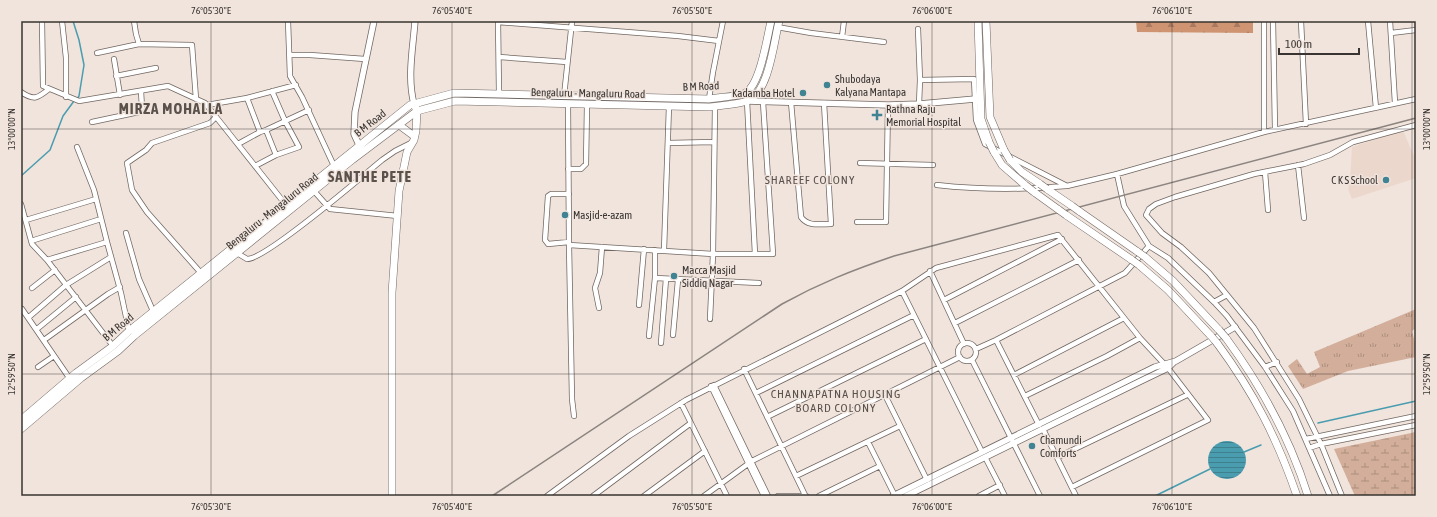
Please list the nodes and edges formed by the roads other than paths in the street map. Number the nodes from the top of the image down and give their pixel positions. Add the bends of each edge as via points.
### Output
1 (42, 21) edge
2 (62, 21) edge
3 (134, 21) edge
4 (288, 21) edge
5 (374, 21) edge
6 (415, 21) edge
7 (572, 21) edge
8 (723, 21) edge
9 (771, 21) edge
10 (844, 21) edge
11 (978, 21) edge
12 (986, 21) edge
13 (1264, 21) edge
14 (1273, 21) edge
15 (1301, 21) edge
16 (1368, 21) edge
17 (1390, 21) edge
18 (498, 22) edge
19 (778, 24) edge
20 (571, 27) junction
21 (918, 29) dead end
22 (1416, 30) edge
23 (1390, 32) junction
24 (842, 37) junction
25 (719, 41) junction
26 (884, 42) dead end
27 (139, 44) junction
28 (97, 53) dead end
29 (290, 55) junction
30 (499, 57) junction
31 (114, 59) dead end
32 (365, 59) junction
33 (761, 61) junction
34 (567, 62) junction
35 (769, 63) junction
36 (156, 68) dead end
37 (116, 76) junction
38 (920, 80) junction
39 (296, 85) junction
40 (49, 89) junction
41 (141, 91) junction
42 (272, 91) junction
43 (21, 92) edge
44 (499, 93) junction
45 (120, 95) junction
46 (564, 96) junction
47 (68, 97) junction
48 (247, 98) junction
49 (196, 99) junction
50 (709, 99) junction
51 (975, 99) junction
52 (1416, 99) edge
53 (499, 101) junction
54 (747, 101) junction
55 (763, 102) junction
56 (791, 102) junction
57 (824, 103) junction
58 (1395, 103) junction
59 (414, 104) junction
60 (568, 104) junction
61 (919, 104) junction
62 (207, 105) junction
63 (587, 105) junction
64 (888, 105) junction
65 (669, 106) junction
66 (715, 106) junction
67 (1376, 108) junction
68 (309, 110) junction
69 (417, 111) junction
70 (216, 117) junction
71 (285, 121) junction
72 (92, 122) dead end
73 (1306, 124) junction
74 (399, 125) junction
75 (1416, 125) edge
76 (1275, 129) junction
77 (266, 130) junction
78 (260, 132) junction
79 (1264, 132) junction
80 (413, 140) junction
81 (713, 142) junction
82 (668, 143) junction
83 (238, 144) junction
84 (359, 145) junction
85 (77, 147) dead end
86 (276, 155) junction
87 (887, 162) junction
88 (860, 163) dead end
89 (933, 164) dead end
90 (1298, 165) junction
91 (255, 166) junction
92 (334, 166) junction
93 (568, 169) junction
94 (1264, 172) junction
95 (1117, 174) junction
96 (937, 185) dead end
97 (1067, 186) junction
98 (314, 191) junction
99 (569, 194) junction
100 (96, 200) junction
101 (21, 204) edge
102 (286, 205) junction
103 (326, 206) junction
104 (1268, 210) dead end
105 (398, 216) junction
106 (1304, 218) dead end
107 (101, 219) junction
108 (26, 220) junction
109 (857, 222) dead end
110 (126, 233) dead end
111 (1062, 239) junction
112 (31, 241) junction
113 (107, 242) junction
114 (569, 244) junction
115 (1149, 246) junction
116 (602, 247) junction
117 (644, 249) junction
118 (656, 250) junction
119 (664, 250) junction
120 (237, 253) junction
121 (713, 254) junction
122 (755, 254) junction
123 (111, 257) junction
124 (47, 260) junction
125 (1079, 260) junction
126 (55, 270) junction
127 (930, 271) junction
128 (201, 273) junction
129 (655, 278) junction
130 (666, 279) junction
131 (678, 280) junction
132 (712, 282) junction
133 (759, 284) dead end
134 (66, 285) junction
135 (120, 287) junction
136 (1101, 287) junction
137 (32, 288) dead end
138 (902, 291) junction
139 (1227, 296) junction
140 (76, 297) junction
141 (944, 300) junction
142 (1214, 302) junction
143 (639, 305) dead end
144 (599, 308) dead end
145 (22, 309) dead end
146 (86, 310) junction
147 (154, 311) junction
148 (914, 315) junction
149 (28, 317) junction
150 (1124, 318) junction
151 (710, 319) dead end
152 (955, 323) junction
153 (1236, 327) junction
154 (37, 329) junction
155 (129, 331) junction
156 (673, 335) dead end
157 (649, 336) dead end
158 (1140, 338) junction
159 (926, 339) junction
160 (44, 340) junction
161 (996, 340) junction
162 (660, 343) dead end
163 (964, 344) junction
164 (113, 346) junction
165 (976, 349) junction
166 (54, 356) junction
167 (960, 357) junction
168 (972, 360) junction
169 (1277, 362) junction
170 (1166, 366) junction
171 (38, 367) dead end
172 (1265, 367) junction
173 (940, 368) junction
174 (744, 369) junction
175 (1014, 375) junction
176 (70, 379) junction
177 (713, 386) junction
178 (756, 393) junction
179 (1188, 394) junction
180 (885, 395) junction
181 (1025, 396) junction
182 (681, 403) junction
183 (574, 416) dead end
184 (1416, 416) edge
185 (768, 417) junction
186 (21, 420) edge
187 (691, 423) junction
188 (1416, 425) edge
189 (900, 426) junction
190 (1041, 427) junction
191 (21, 429) edge
192 (1317, 436) junction
193 (1306, 439) junction
194 (1013, 441) junction
195 (868, 442) junction
196 (1321, 444) junction
197 (781, 446) junction
198 (1309, 448) junction
199 (705, 451) junction
200 (984, 455) junction
201 (1058, 457) junction
202 (750, 462) junction
203 (880, 466) junction
204 (796, 476) junction
205 (927, 480) junction
206 (721, 483) junction
207 (1000, 485) junction
208 (1072, 487) junction
209 (392, 496) edge
210 (547, 496) edge
211 (593, 496) edge
212 (644, 496) edge
213 (704, 496) edge
214 (727, 496) edge
215 (764, 496) edge
216 (768, 496) edge
217 (778, 496) edge
218 (806, 496) edge
219 (819, 496) edge
220 (894, 496) edge
221 (906, 496) edge
222 (979, 496) edge
223 (1005, 496) edge
224 (1040, 496) edge
225 (1076, 496) edge
226 (1297, 496) edge
227 (1308, 496) edge
228 (1330, 496) edge
229 (1342, 496) edge

1 - 40 street via 43,86
2 - 47 street
3 - 27 street
4 - 29 street
5 - 32 street
6 - 59 street via 411,78
7 - 20 street
8 - 25 street
9 - 33 main road, B M Road
10 - 24 street
11 - 226 main road, bridge via 981,119 989,142 1002,165 1034,192 1139,265 1168,290 1211,336 1235,367 1261,408 1278,442
12 - 227 main road, bridge via 990,117 1010,160 1022,172 1138,252 1173,281 1219,330 1253,376 1274,412 1290,446
13 - 79 street
14 - 76 street
15 - 73 street
16 - 67 street
17 - 23 street
18 - 20 street
18 - 30 street
19 - 24 street
19 - 35 main road
20 - 25 street
20 - 34 street
21 - 38 street
22 - 23 street
23 - 58 street
24 - 26 street
25 - 50 street
27 - 28 street
27 - 49 street via 192,45
29 - 32 street
29 - 39 street via 290,76
30 - 34 street
30 - 44 street
31 - 37 street
32 - 84 street via 355,112 354,134
33 - 35 main road
33 - 50 main road, B M Road via 758,75 750,90 744,94
34 - 46 street
35 - 54 main road via 766,78 756,96
36 - 37 street
37 - 45 street
38 - 51 street via 974,79
38 - 61 street
39 - 42 street
39 - 68 street
40 - 43 street via 39,98 29,97
40 - 47 street
41 - 45 street
41 - 49 street via 168,86
41 - 72 street via 141,110
42 - 48 street
42 - 71 street
44 - 46 main road, B M Road
44 - 53 main road
44 - 59 main road, B M Road via 454,93
45 - 47 street via 79,101
46 - 50 main road, B M Road
48 - 62 street
48 - 78 street
49 - 62 street
51 - 61 street
51 - 97 street via 976,120 985,144
52 - 58 street
53 - 60 main road, Bengaluru - Mangaluru Road
53 - 69 main road, Bengaluru - Mangaluru Road via 454,101
54 - 55 street
54 - 66 main road, Bengaluru - Mangaluru Road
54 - 122 street
55 - 56 street
55 - 122 street via 773,254
56 - 57 street
56 - 57 street via 801,217 807,224 831,224
57 - 64 street
58 - 67 street
59 - 69 main road
59 - 84 main road, B M Road
60 - 63 main road, Bengaluru - Mangaluru Road
60 - 93 street
61 - 64 street
62 - 70 street
63 - 65 main road, Bengaluru - Mangaluru Road
63 - 93 street via 586,164 581,169
64 - 87 street
65 - 66 main road, Bengaluru - Mangaluru Road
65 - 82 street
66 - 81 street
67 - 73 street
68 - 71 street
68 - 92 street
69 - 74 main road, Bengaluru - Mangaluru Road
69 - 80 main road
70 - 83 street
70 - 128 street via 210,123 152,143 127,163 132,190 147,212
71 - 77 street
71 - 86 street via 299,147
73 - 76 street
74 - 80 main road
74 - 98 main road, Bengaluru - Mangaluru Road
75 - 90 street via 1353,142 1330,155
76 - 79 street
77 - 78 street
77 - 86 street
78 - 83 street
79 - 95 street
80 - 103 street via 395,150
80 - 105 main road via 407,152 399,191
81 - 82 street
81 - 121 street
82 - 119 street
83 - 91 street
84 - 92 main road, B M Road
85 - 100 street
86 - 91 street
87 - 88 street
87 - 89 street
87 - 109 street via 886,222
90 - 94 street
90 - 106 street
91 - 102 street
92 - 102 main road, B M Road
93 - 99 street
94 - 104 street
94 - 139 street via 1175,197 1156,204 1146,215 1209,273
95 - 97 street
95 - 115 street via 1124,206
96 - 97 street via 1015,190
98 - 103 street
98 - 120 main road, Bengaluru - Mangaluru Road
99 - 114 street
99 - 114 street via 548,196 545,240 547,243
100 - 107 street
100 - 108 street
101 - 108 street
102 - 128 main road, B M Road
103 - 105 street via 330,209
103 - 120 street via 293,232 253,258 247,259
105 - 209 main road via 392,293
107 - 112 street
107 - 113 street
108 - 112 street
110 - 147 street via 139,279
111 - 125 street
111 - 127 street via 1058,235
111 - 141 street
112 - 124 street
113 - 123 street
113 - 124 street
114 - 116 street
114 - 183 street
115 - 136 street via 1125,273
115 - 142 street via 1168,258
116 - 117 street
116 - 144 street via 600,273 596,285
117 - 118 street
117 - 143 street
118 - 119 street
118 - 129 street
119 - 121 street
120 - 191 main road, Bengaluru - Mangaluru Road
121 - 122 street
121 - 132 street
123 - 134 street
123 - 135 street
124 - 126 street
125 - 136 street
125 - 152 street
126 - 134 street
126 - 137 street
127 - 138 street
127 - 141 street
128 - 147 main road, B M Road
129 - 130 street
129 - 157 street
130 - 131 street
130 - 162 street
131 - 132 street
131 - 156 street
132 - 133 street
132 - 151 street
134 - 140 street
134 - 149 street
135 - 146 street
135 - 155 street
136 - 150 street
136 - 161 street
138 - 148 street
138 - 174 street
139 - 142 street
139 - 169 street via 1254,328
140 - 146 street
140 - 154 street
141 - 152 street
142 - 153 street
145 - 149 street
146 - 160 street
146 - 164 street
147 - 155 main road, B M Road
148 - 159 street
148 - 178 street
149 - 154 street
150 - 158 street
150 - 175 street
152 - 163 street
153 - 170 street
153 - 172 street
154 - 160 street
155 - 164 main road, B M Road
158 - 170 street
158 - 181 street
159 - 173 street
159 - 185 street
160 - 166 street
161 - 165 street
161 - 175 street
163 - 165 street via 972,345
163 - 167 street via 959,349
164 - 176 main road, B M Road
165 - 168 street
166 - 171 street
166 - 176 street
167 - 168 street via 966,361
167 - 173 street
168 - 194 street
169 - 172 street
169 - 192 street
170 - 179 street
170 - 190 street via 1155,367
172 - 193 street via 1293,411
173 - 180 street
173 - 200 street
174 - 177 street
174 - 178 street
175 - 181 street
176 - 186 main road, B M Road
177 - 182 street
177 - 202 street
178 - 185 street
179 - 201 street
179 - 208 street via 1208,420
180 - 189 street
180 - 197 street
181 - 190 street
182 - 187 street
182 - 210 street via 629,436
184 - 192 street
185 - 197 street
187 - 199 street
187 - 211 street
188 - 196 street
189 - 195 street
189 - 205 street
190 - 194 street
190 - 201 street
192 - 193 street
192 - 196 street
193 - 198 street
194 - 200 street
194 - 224 street
195 - 203 street
195 - 204 street
196 - 198 street
196 - 229 street
197 - 202 street
197 - 204 street
198 - 228 street
199 - 206 street
199 - 212 street
200 - 205 street
200 - 207 street
200 - 221 street
201 - 208 street
202 - 206 street
202 - 215 street
202 - 216 street
203 - 219 street
203 - 220 street
204 - 218 street
205 - 220 street
206 - 213 street
206 - 214 street
207 - 222 street
207 - 223 street
208 - 225 street
217 - 218 street

